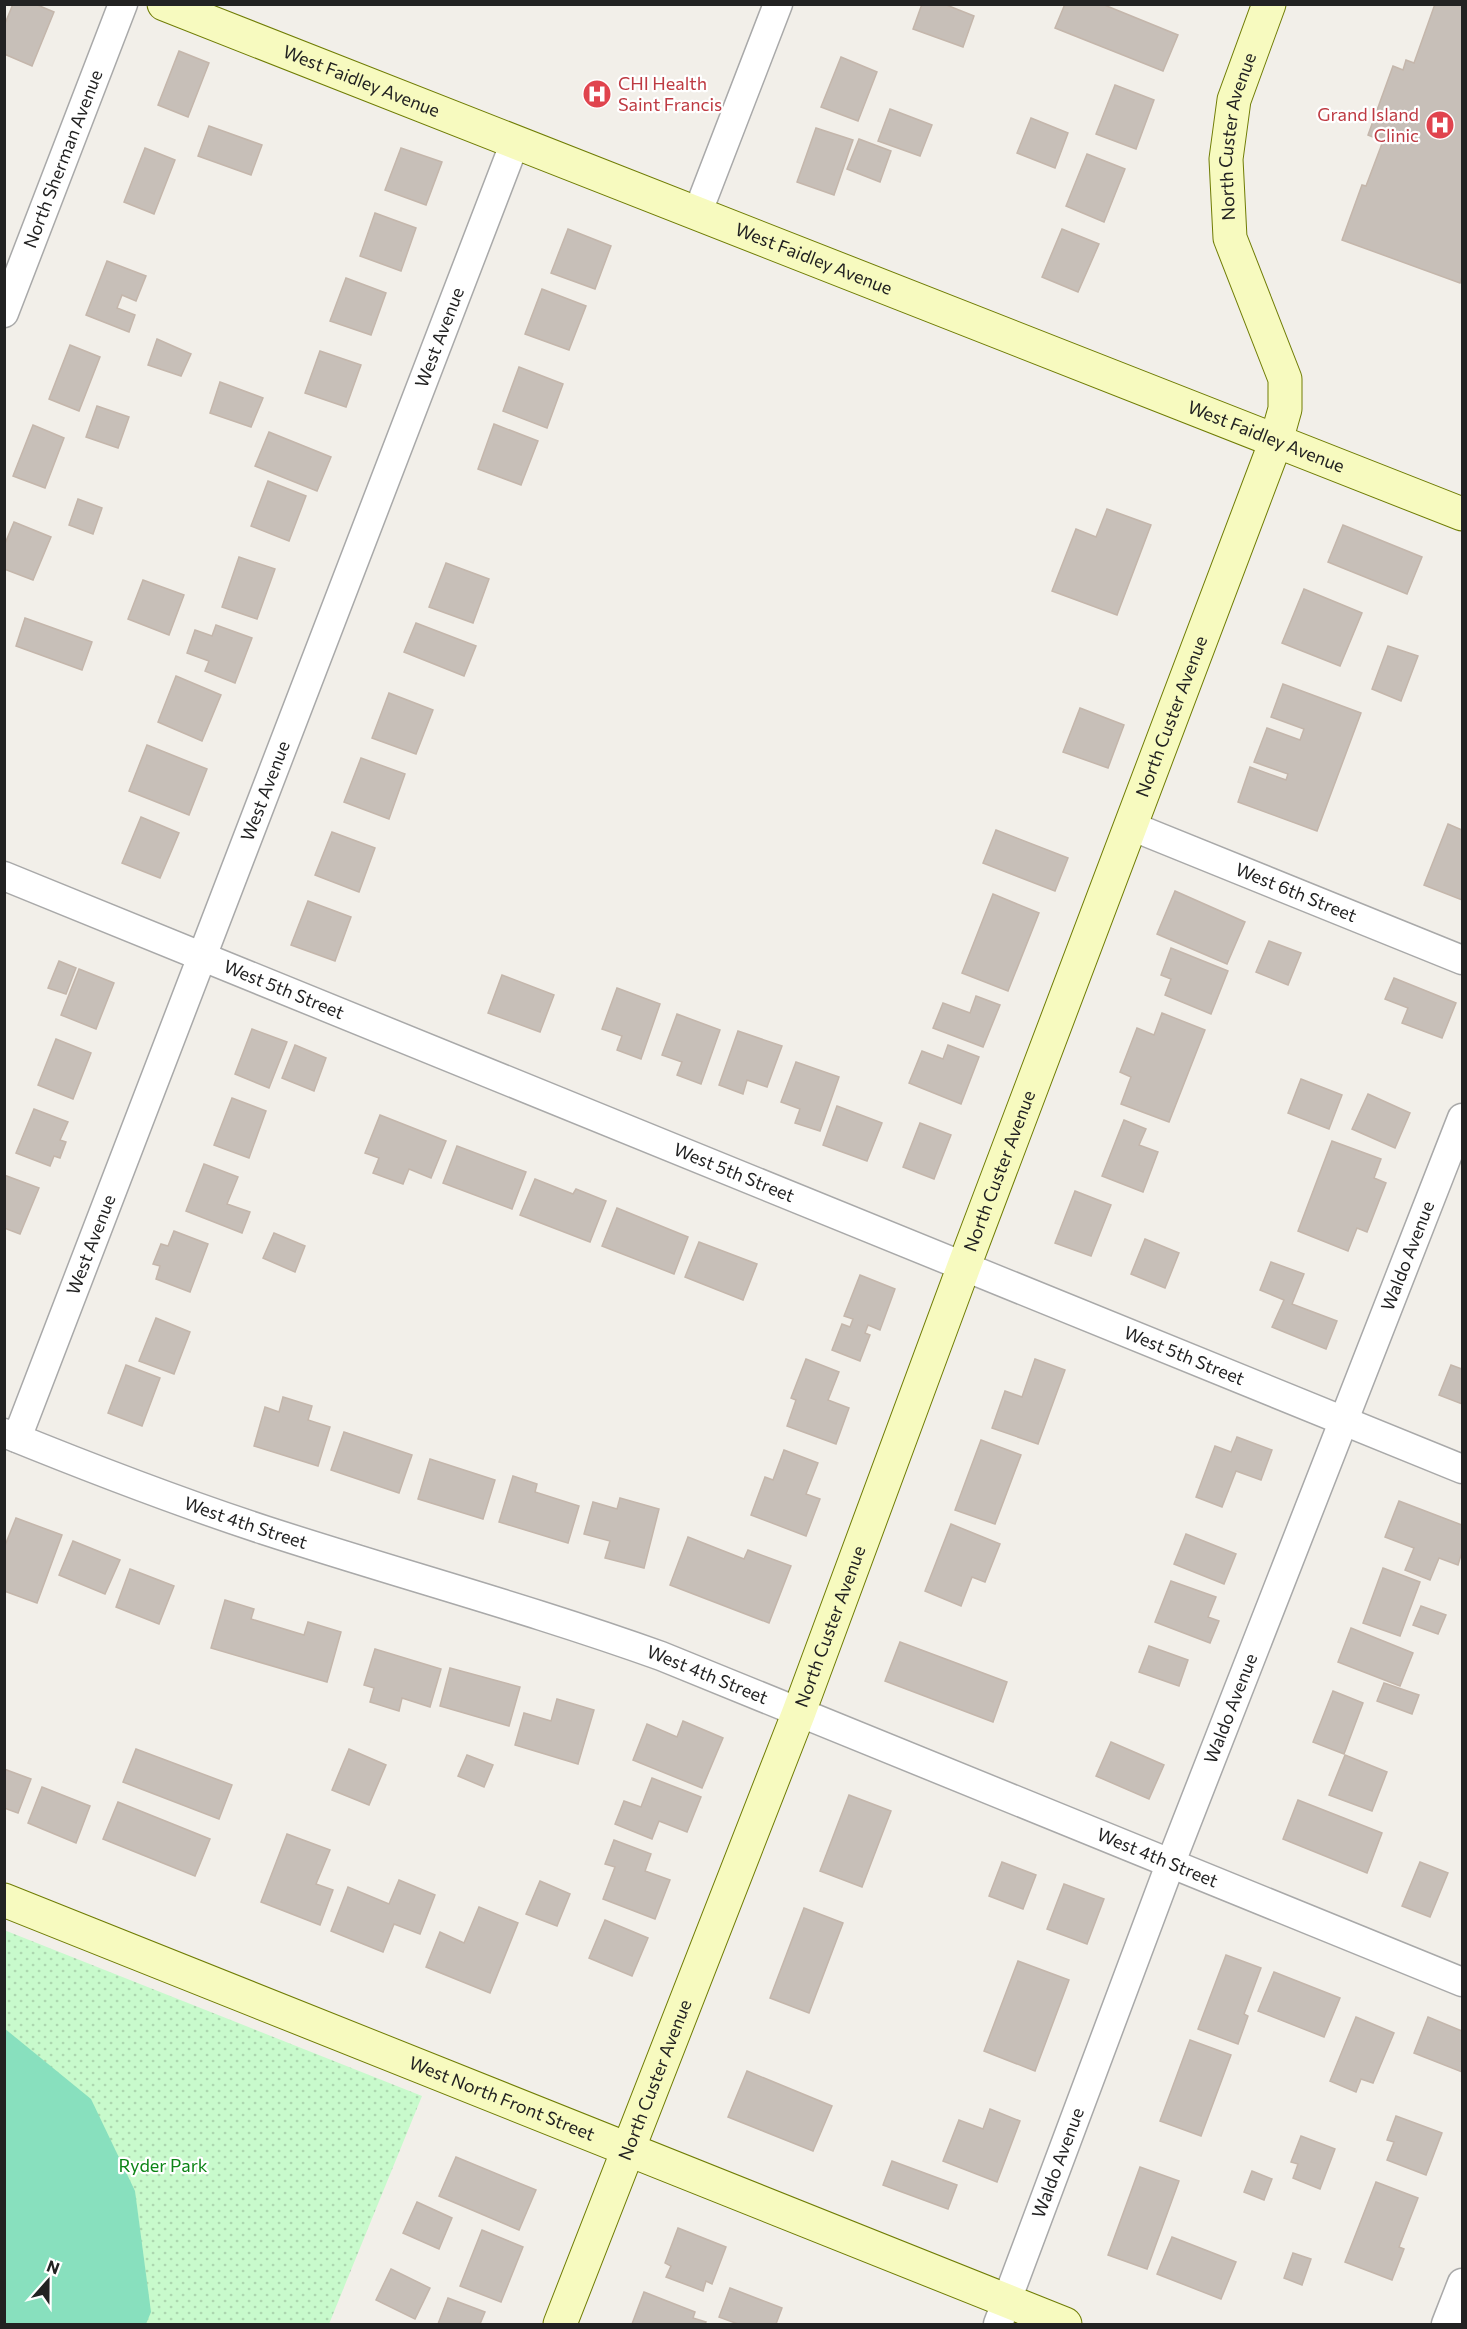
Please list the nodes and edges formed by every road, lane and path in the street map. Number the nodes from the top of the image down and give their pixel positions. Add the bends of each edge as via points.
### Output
1 (123, 4) edge
2 (164, 4) edge
3 (778, 4) edge
4 (1269, 4) edge
5 (515, 142) junction
6 (697, 214) junction
7 (4, 313) edge
8 (1276, 441) junction
9 (1462, 514) edge
10 (1131, 826) junction
11 (4, 876) edge
12 (203, 957) junction
13 (1462, 960) edge
14 (1462, 1118) edge
15 (964, 1266) junction
16 (1344, 1421) junction
17 (11, 1436) edge
18 (1462, 1469) edge
19 (799, 1712) junction
20 (1171, 1862) junction
21 (4, 1900) edge
22 (1462, 1982) edge
23 (627, 2149) junction
24 (1462, 2283) edge
25 (1002, 2313) edge
26 (560, 2325) edge
27 (1065, 2325) edge
28 (1446, 2325) edge

1 - 7 street, North Sherman Avenue
2 - 5 street, West Faidley Avenue
3 - 6 street
4 - 8 street, North Custer Avenue via 1234,100 1226,159 1230,238 1285,379 1285,409
5 - 6 street, West Faidley Avenue
5 - 12 street, West Avenue
6 - 8 street, West Faidley Avenue
8 - 9 street, West Faidley Avenue
8 - 10 street, North Custer Avenue
10 - 13 street, West 6th Street
10 - 15 street, North Custer Avenue
11 - 12 street, West 5th Street
12 - 15 street, West 5th Street
12 - 17 street, West Avenue
14 - 16 street, Waldo Avenue
15 - 16 street, West 5th Street
15 - 19 street, North Custer Avenue
16 - 18 street, West 5th Street
16 - 20 street, Waldo Avenue
17 - 19 street, West 4th Street via 264,1530 593,1631
19 - 20 street, West 4th Street
19 - 23 street, North Custer Avenue
20 - 22 street, West 4th Street
20 - 25 street, Waldo Avenue
21 - 23 street, West North Front Street
23 - 25 street, West North Front Street
23 - 26 street, North Custer Avenue
24 - 28 street
25 - 27 street, West North Front Street

